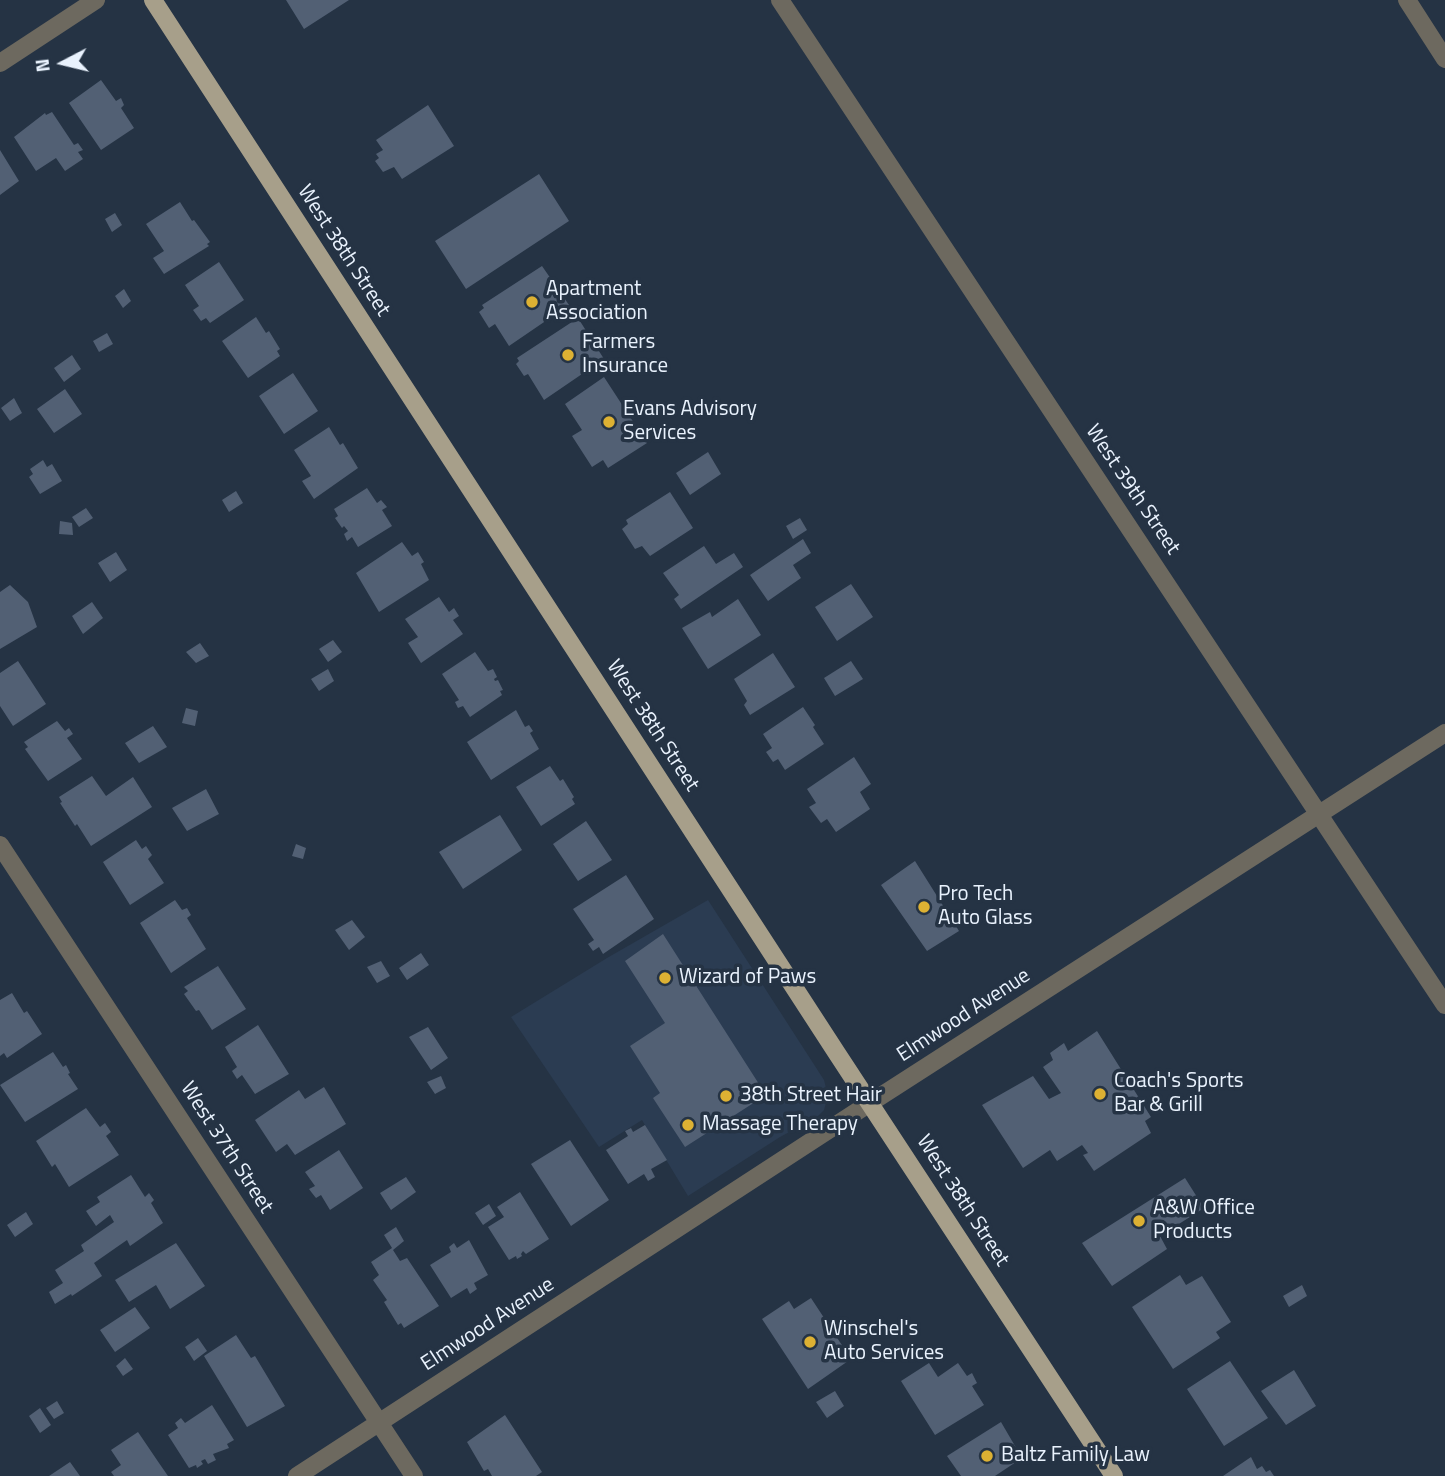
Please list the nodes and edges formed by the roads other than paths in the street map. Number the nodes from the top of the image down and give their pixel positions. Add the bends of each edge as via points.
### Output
1 (96, 0) edge
2 (153, 0) edge
3 (780, 0) edge
4 (1407, 0) edge
5 (1445, 59) edge
6 (0, 63) edge
7 (1445, 733) edge
8 (1320, 814) junction
9 (0, 845) edge
10 (1445, 1005) edge
11 (870, 1103) junction
12 (378, 1423) junction
13 (297, 1476) edge
14 (414, 1476) edge
15 (1114, 1476) edge

1 - 6 street
2 - 11 main road, West 38th Street
3 - 8 street, West 39th Street
4 - 5 street
7 - 8 street, Elmwood Avenue
8 - 10 street, West 39th Street
8 - 11 street, Elmwood Avenue
9 - 12 street, West 37th Street
11 - 12 street, Elmwood Avenue
11 - 15 main road, West 38th Street
12 - 13 street, Elmwood Avenue
12 - 14 street, West 37th Street

